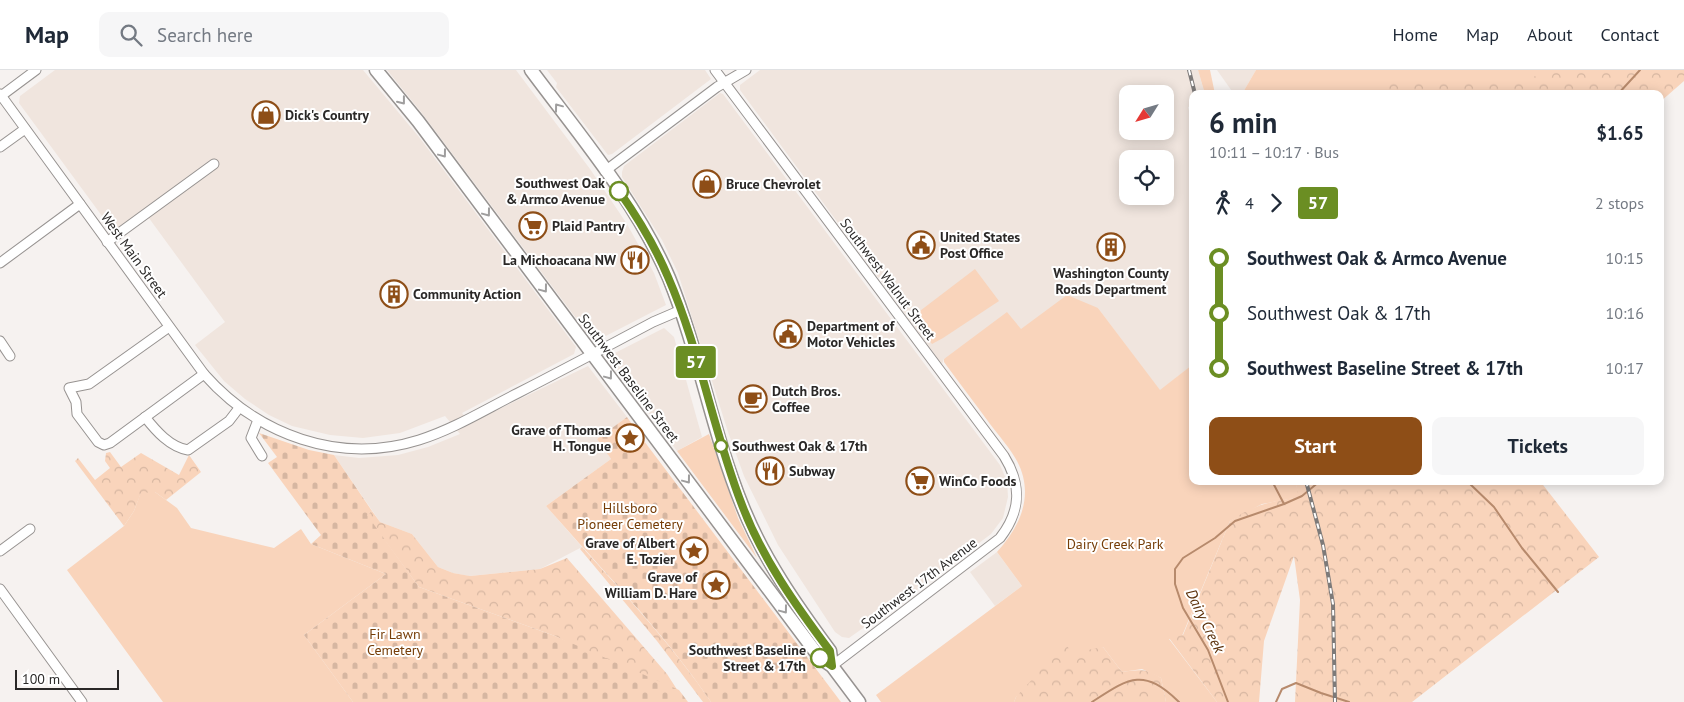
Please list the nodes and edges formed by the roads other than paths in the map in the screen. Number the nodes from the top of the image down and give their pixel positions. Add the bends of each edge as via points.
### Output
1 (36, 70) edge
2 (376, 70) edge
3 (530, 70) edge
4 (715, 70) edge
5 (746, 70) edge
6 (725, 83) junction
7 (1, 95) edge
8 (25, 129) junction
9 (0, 147) edge
10 (214, 164) dead end
11 (605, 171) junction
12 (80, 204) junction
13 (107, 242) junction
14 (0, 264) edge
15 (681, 310) junction
16 (169, 327) junction
17 (0, 342) edge
18 (592, 354) junction
19 (10, 356) dead end
20 (204, 374) junction
21 (239, 408) junction
22 (146, 417) junction
23 (258, 420) junction
24 (262, 456) dead end
25 (1014, 514) joint
26 (30, 529) dead end
27 (0, 551) edge
28 (0, 589) edge
29 (832, 666) junction
30 (82, 702) edge
31 (859, 702) edge

1 - 7 street
2 -> 18 highway, Southwest Baseline Street
11 -> 3 highway
4 - 6 street, Southwest Walnut Street
5 - 6 street
6 - 11 street
6 - 25 street, Southwest Walnut Street via 1004,456 1015,482
7 - 8 street, West Main Street
8 - 9 street
8 - 12 street, West Main Street
10 - 13 street
11 - 15 highway via 653,245
12 - 13 street, West Main Street
12 - 14 street
13 - 16 street, West Main Street
15 - 18 street, West Main Street
15 - 29 highway via 742,507 776,573 830,651
16 - 20 street, West Main Street
16 - 22 street via 89,384 69,388 78,414 98,442 104,445
17 - 19 street
18 - 23 street, West Main Street via 459,424 392,446 360,448 315,443
18 -> 29 highway, Southwest Baseline Street via 820,658
20 - 21 street, West Main Street
20 - 22 street
21 - 22 street via 229,421 188,450 158,433
21 - 23 street, West Main Street
23 - 24 street via 251,438
25 - 29 street, Southwest 17th Avenue via 995,543
26 - 27 street
28 - 30 street
29 - 31 highway, Southwest Baseline Street

